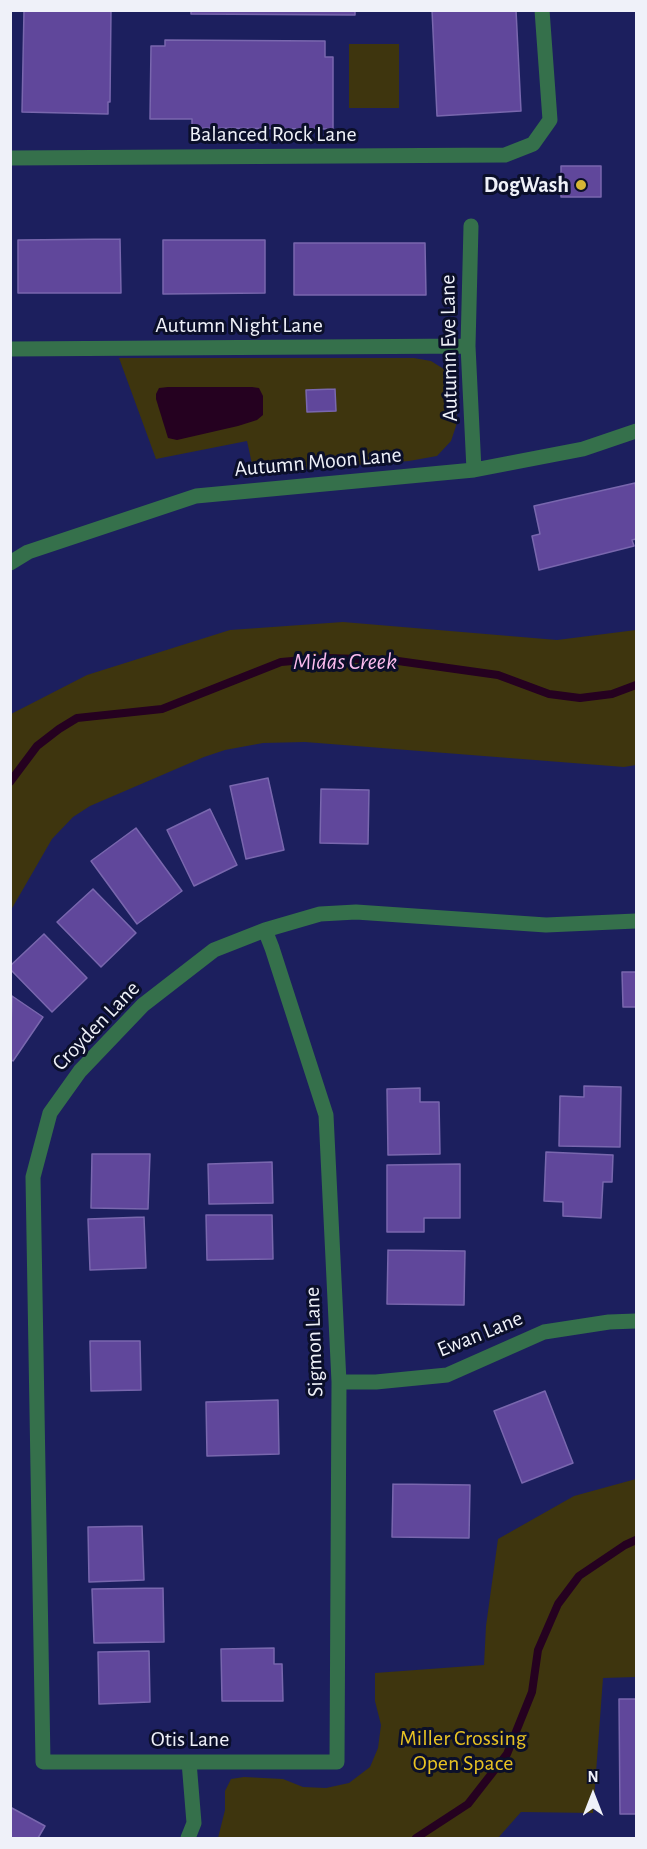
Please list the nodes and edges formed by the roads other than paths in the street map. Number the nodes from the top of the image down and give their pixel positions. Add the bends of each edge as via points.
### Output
1 (542, 10) edge
2 (10, 158) edge
3 (471, 226) dead end
4 (468, 346) junction
5 (10, 349) edge
6 (636, 431) edge
7 (474, 470) junction
8 (10, 563) edge
9 (636, 921) edge
10 (265, 930) junction
11 (636, 1321) edge
12 (339, 1382) junction
13 (43, 1762) joint
14 (189, 1762) junction
15 (337, 1762) joint
16 (188, 1839) edge

1 - 2 street, Balanced Rock Lane via 550,120 533,144 505,155
3 - 4 street, Autumn Eve Lane
4 - 5 street, Autumn Night Lane
4 - 7 street, Autumn Eve Lane
6 - 7 street, Autumn Moon Lane via 583,449
7 - 8 street, Autumn Moon Lane via 196,496 28,552
9 - 10 street, Croyden Lane via 546,925 356,912 320,914
10 - 12 street, Sigmon Lane via 326,1115
10 - 13 street, Croyden Lane via 214,950 143,1005 80,1071 50,1113 33,1177
11 - 12 street, Ewan Lane via 544,1332 447,1375
12 - 15 street, Sigmon Lane
13 - 14 street, Otis Lane
14 - 15 street, Otis Lane
14 - 16 street via 194,1823

